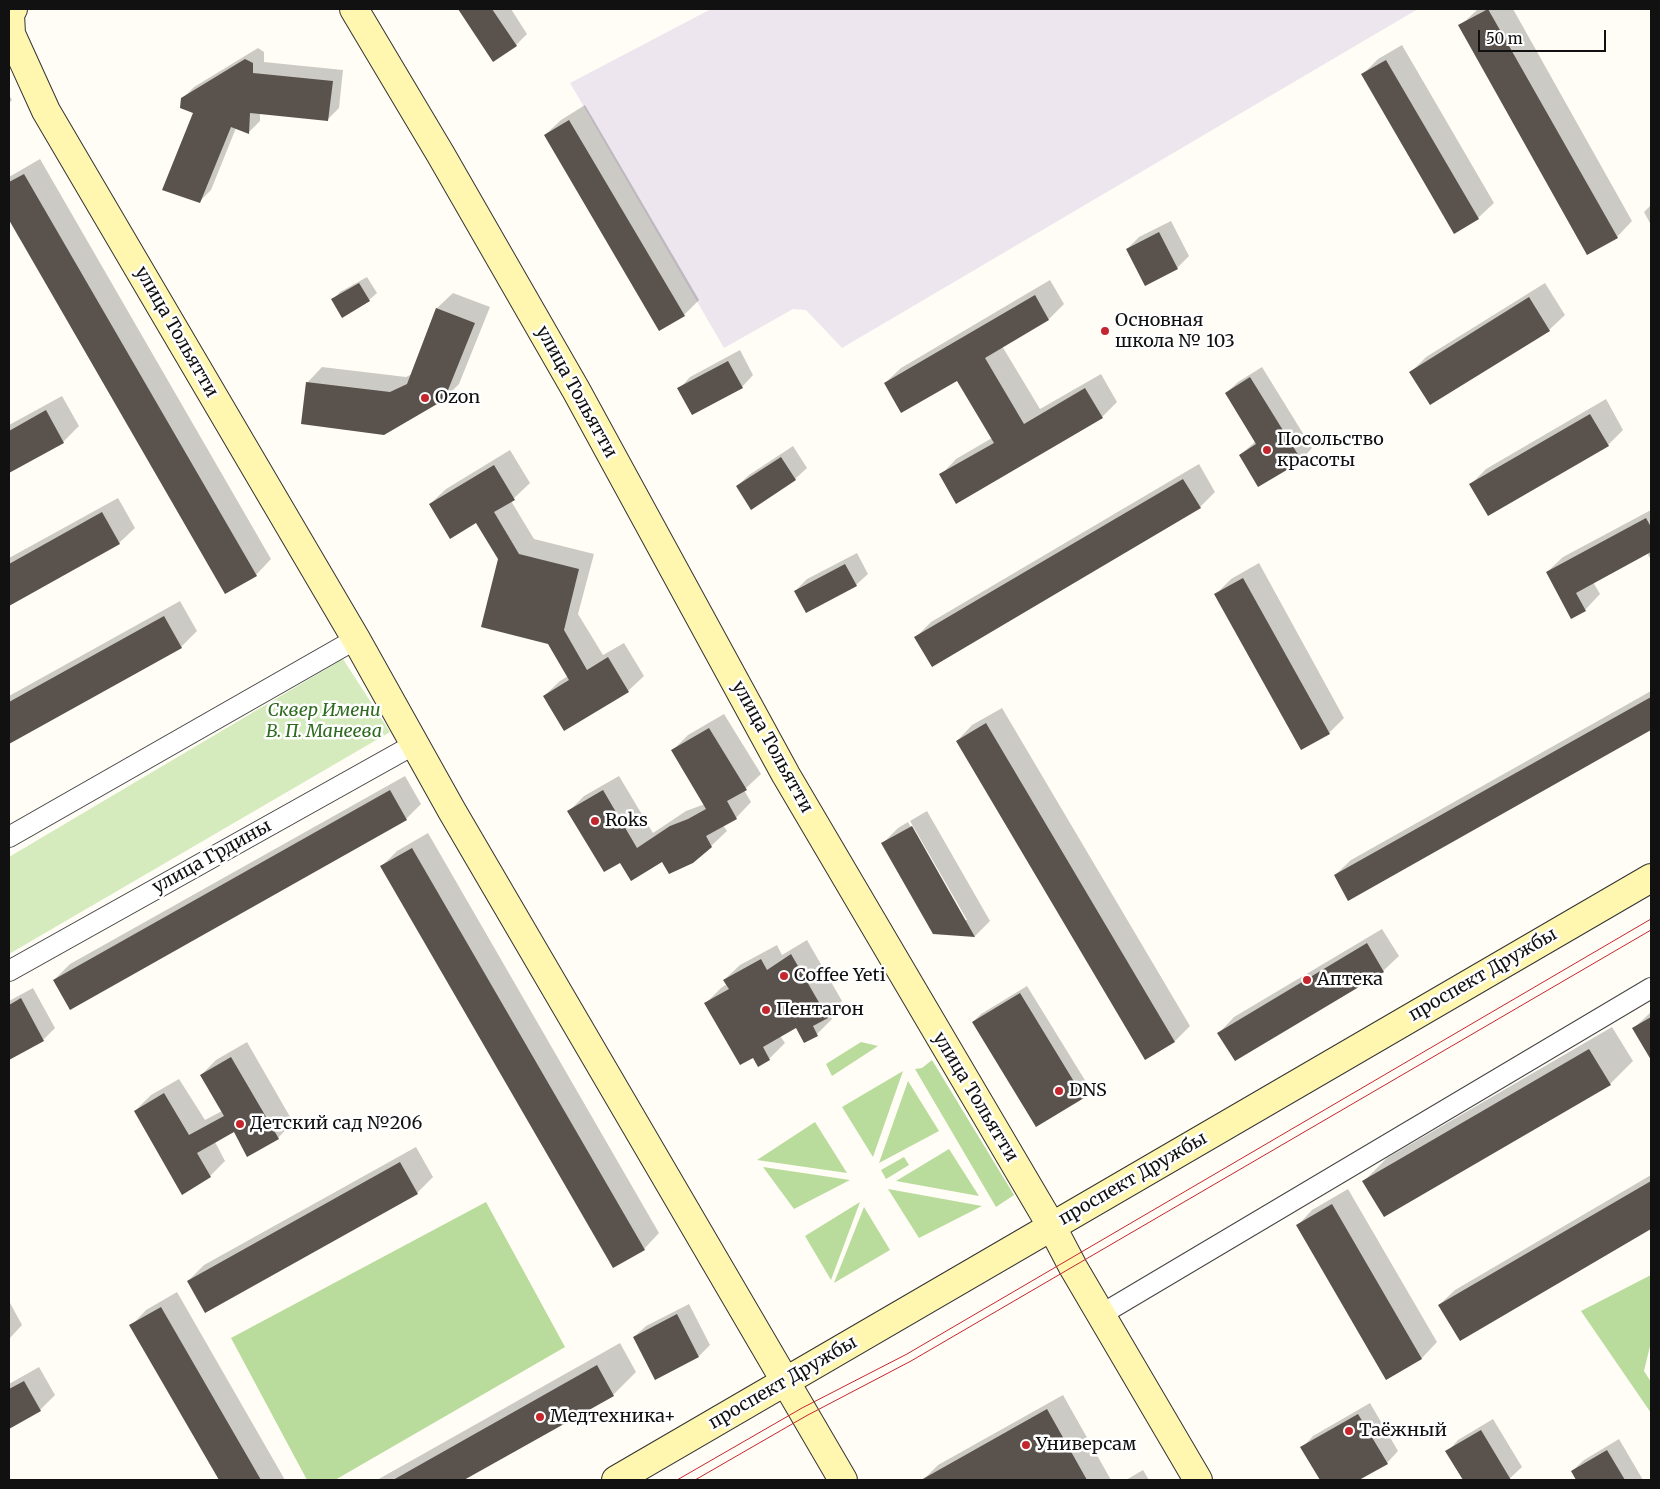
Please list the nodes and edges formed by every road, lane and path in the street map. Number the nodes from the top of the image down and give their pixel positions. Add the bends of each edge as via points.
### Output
1 (13, 9) edge
2 (354, 9) edge
3 (356, 639) junction
4 (415, 744) junction
5 (9, 837) edge
6 (1651, 878) edge
7 (9, 971) edge
8 (1651, 988) edge
9 (1052, 1227) junction
10 (1102, 1314) junction
11 (785, 1382) junction
12 (616, 1480) edge
13 (843, 1480) edge
14 (1198, 1480) edge

1 - 3 street, улица Тольятти via 10,14 11,34 46,111
2 - 9 street, улица Тольятти via 576,390 786,775
3 - 4 street, улица Тольятти
3 - 5 street
4 - 7 street, улица Грдины
4 - 11 street, улица Тольятти
6 - 9 street, проспект Дружбы
8 - 10 street
9 - 10 street, улица Тольятти
9 - 11 street, проспект Дружбы
10 - 14 street, улица Тольятти
11 - 12 street, проспект Дружбы
11 - 13 street, улица Тольятти

